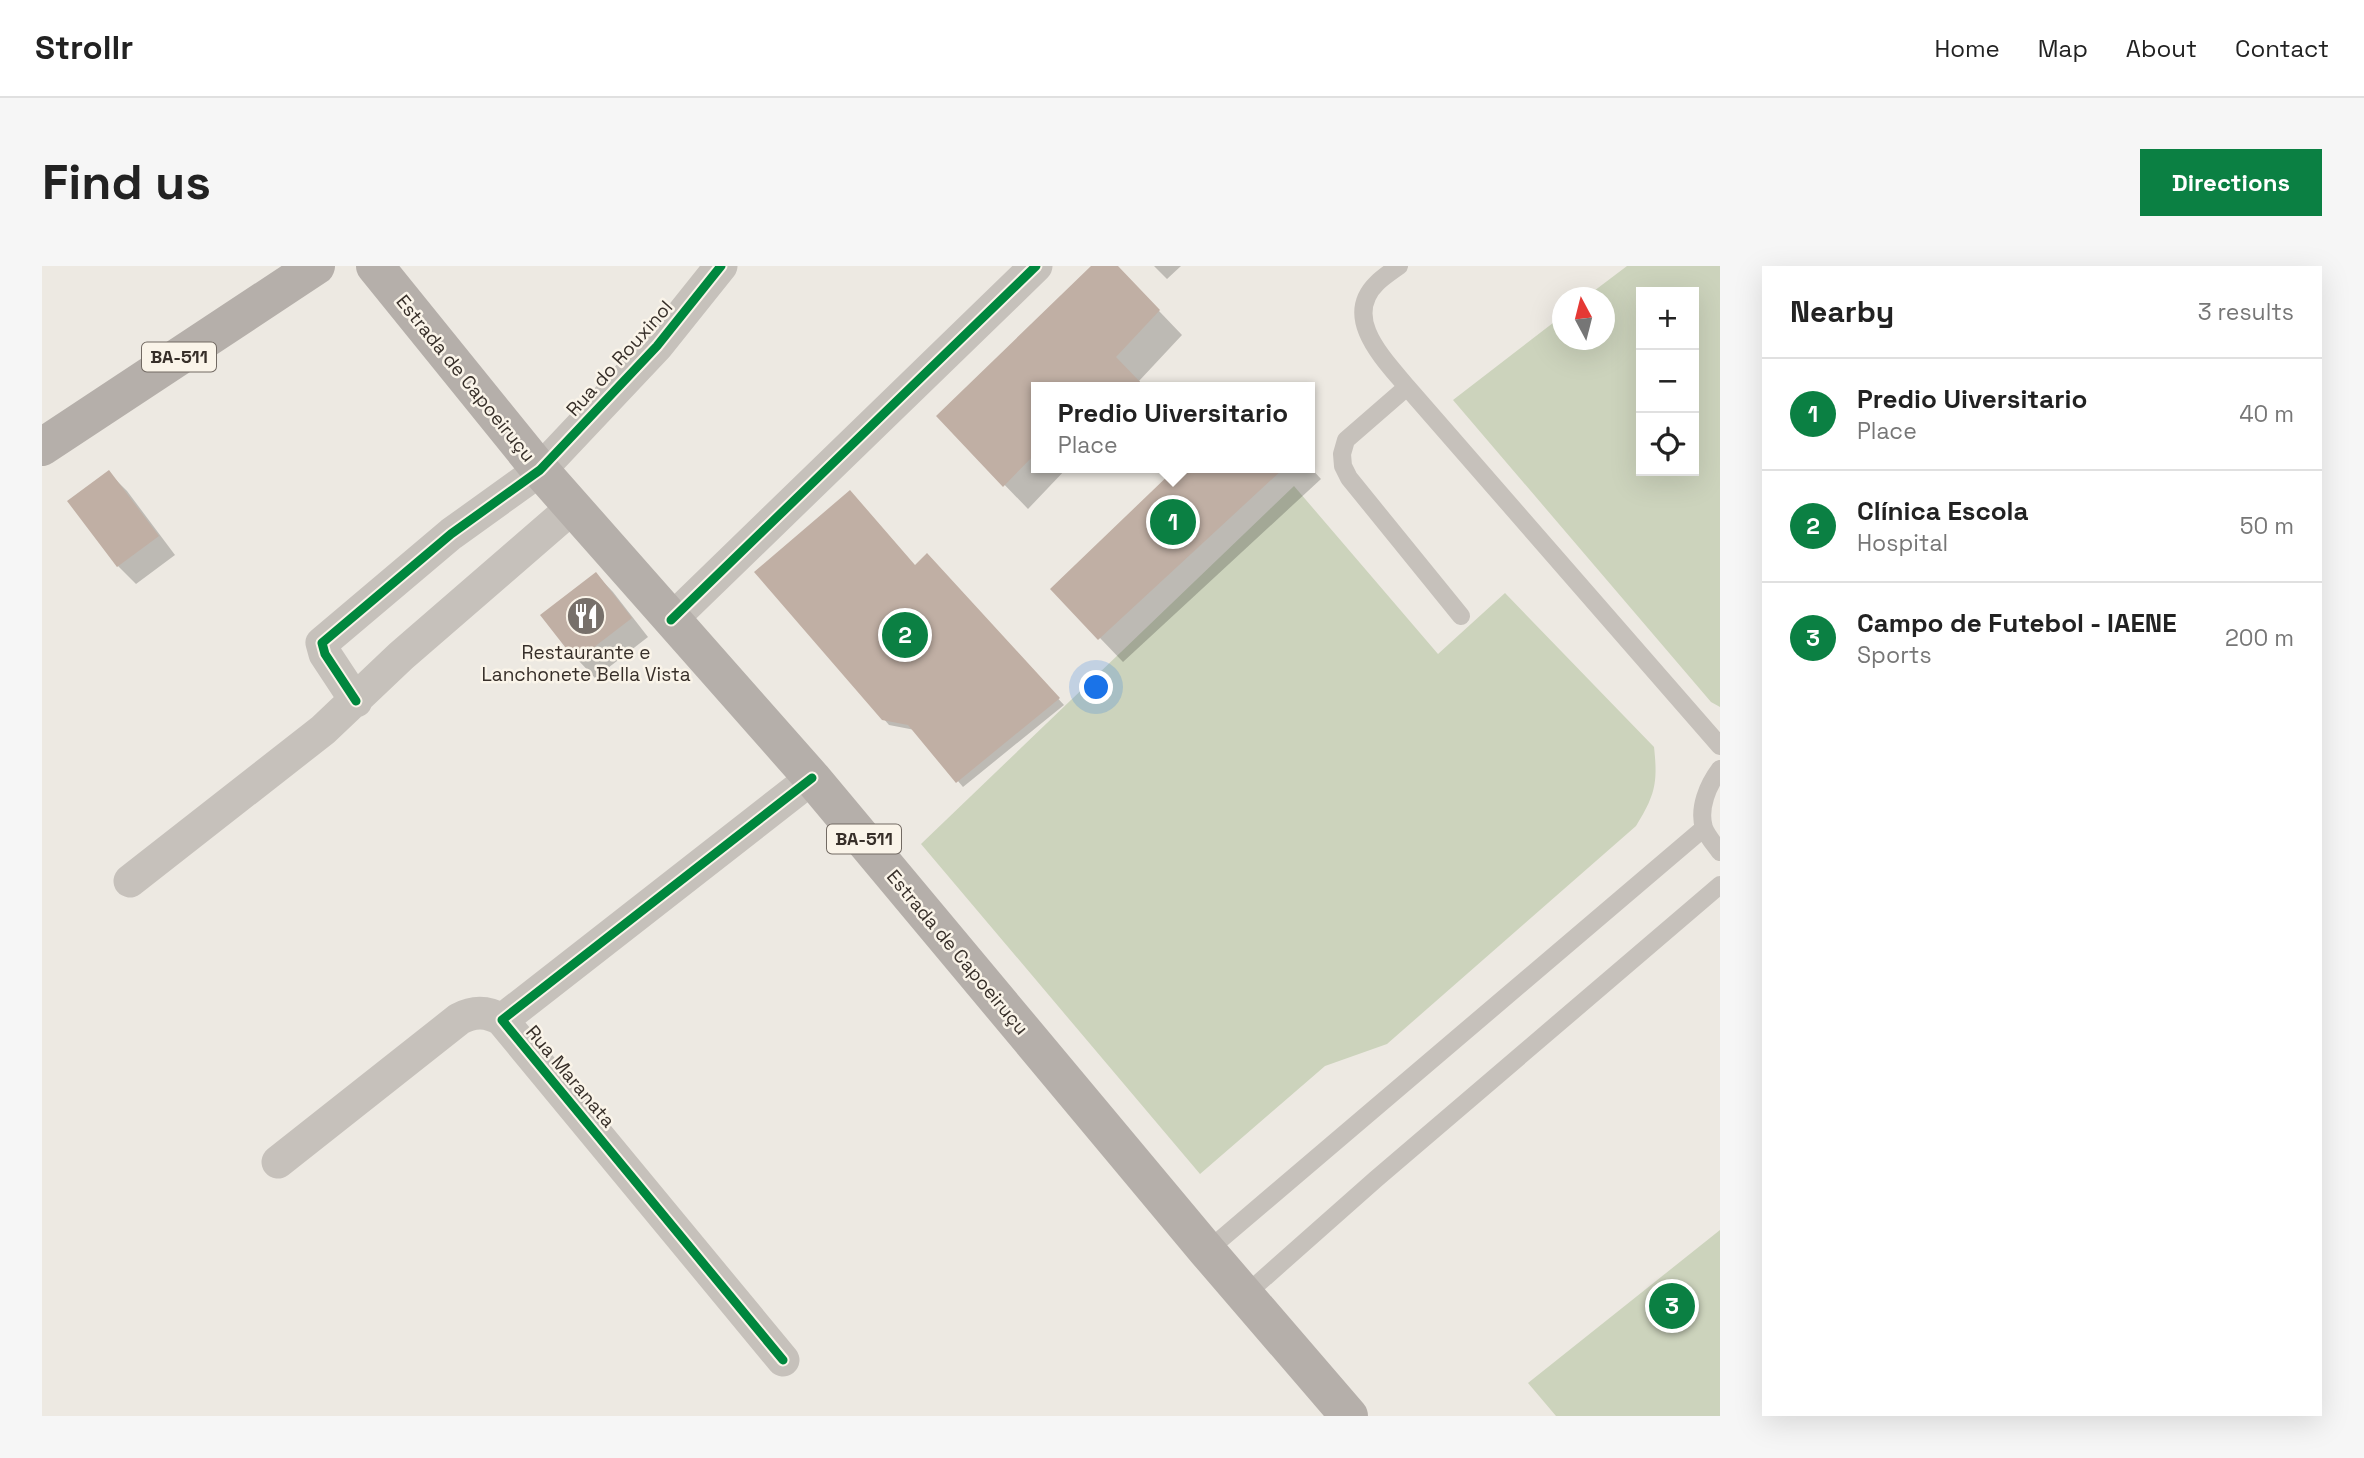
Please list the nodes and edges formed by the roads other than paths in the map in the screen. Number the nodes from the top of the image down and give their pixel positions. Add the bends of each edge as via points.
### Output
1 (316, 266) edge
2 (375, 266) edge
3 (721, 266) edge
4 (1036, 266) edge
5 (1399, 266) edge
6 (1407, 387) junction
7 (42, 447) edge
8 (540, 470) junction
9 (573, 507) junction
10 (1461, 616) dead end
11 (671, 620) junction
12 (356, 701) junction
13 (1720, 746) edge
14 (1720, 769) edge
15 (812, 778) junction
16 (1704, 828) junction
17 (1720, 852) edge
18 (130, 881) dead end
19 (1720, 885) edge
20 (502, 1020) junction
21 (278, 1162) dead end
22 (1207, 1251) junction
23 (1245, 1295) junction
24 (783, 1360) dead end
25 (1349, 1416) edge

1 - 7 main road, BA-511
2 - 8 main road, Estrada de Capoeiruçu / BA-511
3 - 8 street, Rua do Rouxinol via 657,346
4 - 11 street
5 - 6 lane via 1376,284 1366,301 1364,320 1368,338
6 - 10 lane via 1346,440 1343,466
6 - 13 lane
8 - 9 main road, Estrada de Capoeiruçu / BA-511
8 - 12 street, Rua do Rouxinol via 451,534 322,643
9 - 11 main road, Estrada de Capoeiruçu / BA-511
9 - 12 street via 401,656
11 - 15 main road, Estrada de Capoeiruçu / BA-511
12 - 18 street
14 - 16 lane via 1709,784 1703,806
15 - 20 street, Rua Maranata
15 - 22 main road, Estrada de Capoeiruçu / BA-511
16 - 17 lane
16 - 22 lane
19 - 23 lane
20 - 21 street via 482,1013 459,1019
20 - 24 street, Rua Maranata
22 - 23 main road, Estrada de Capoeiruçu / BA-511
23 - 25 main road, Estrada de Capoeiruçu / BA-511

